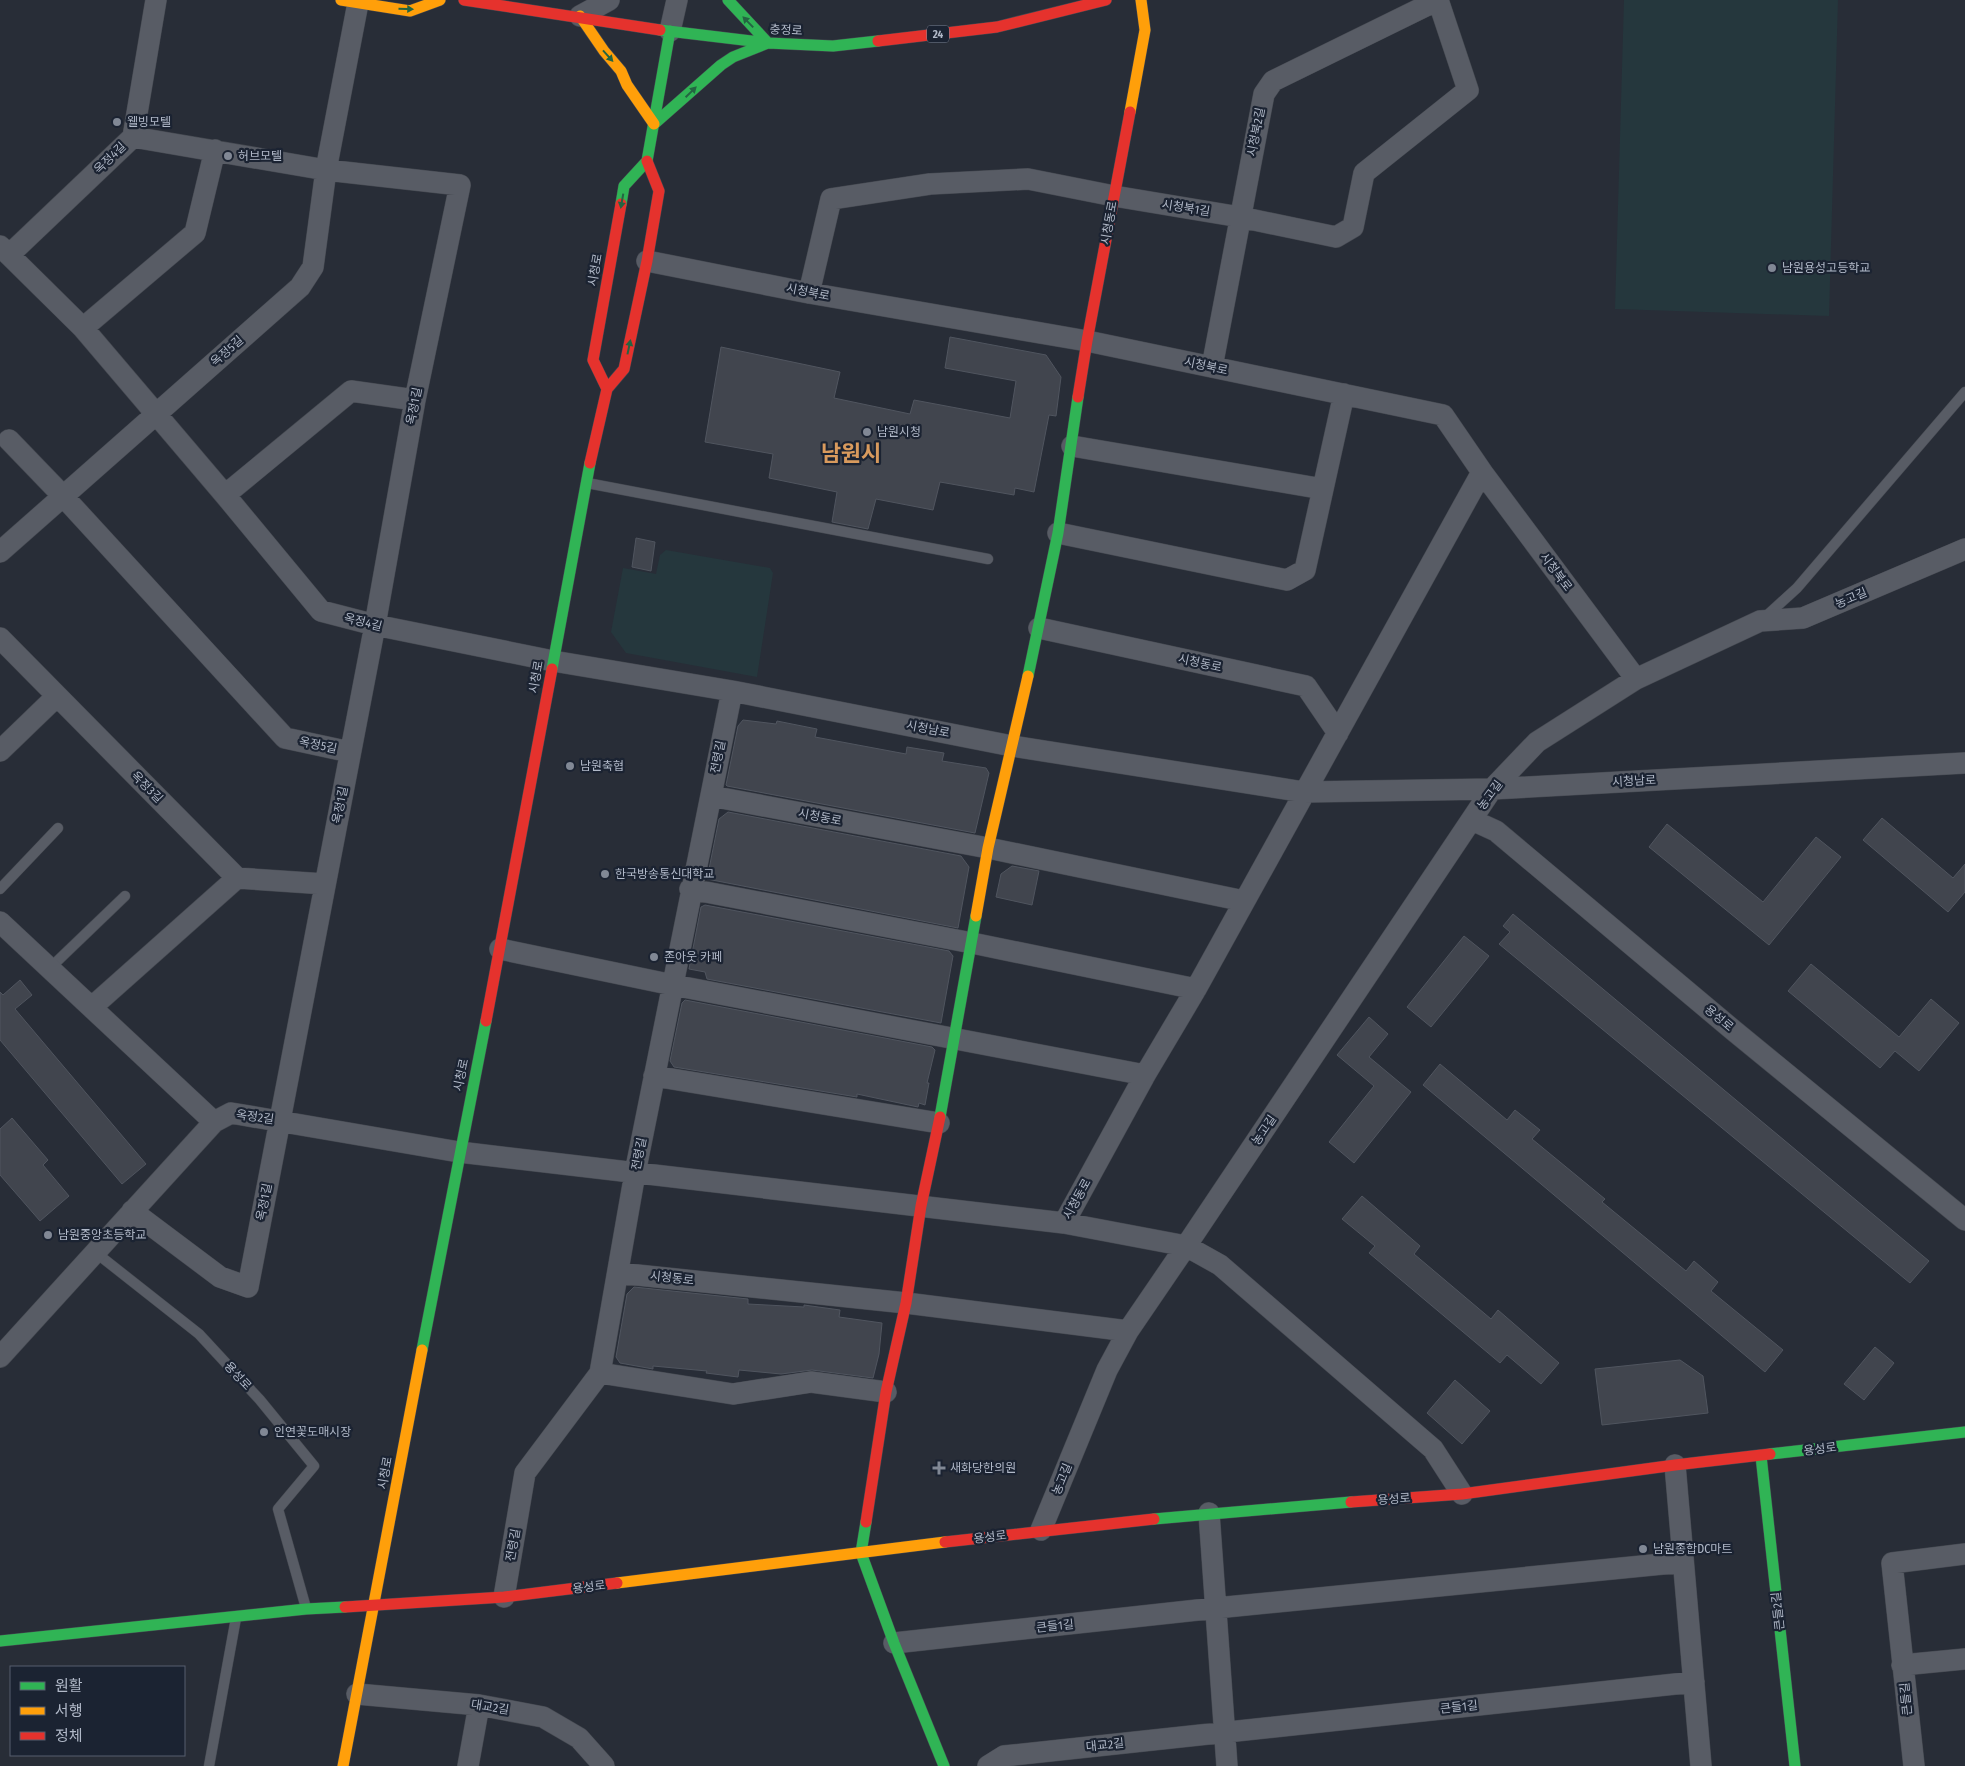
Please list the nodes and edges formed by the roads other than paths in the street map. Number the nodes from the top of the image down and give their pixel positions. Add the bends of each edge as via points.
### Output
1 (156, 0) edge
2 (440, 0) edge
3 (464, 0) edge
4 (609, 0) edge
5 (677, 0) edge
6 (728, 0) edge
7 (1106, 0) edge
8 (1141, 0) edge
9 (1438, 0) edge
10 (350, 1) edge
11 (580, 16) junction
12 (670, 31) junction
13 (768, 43) junction
14 (654, 124) junction
15 (133, 137) junction
16 (215, 150) junction
17 (646, 161) junction
18 (326, 170) junction
19 (1114, 196) junction
20 (1240, 217) junction
21 (4, 251) edge
22 (647, 261) junction
23 (809, 293) junction
24 (83, 328) junction
25 (1088, 341) junction
26 (1212, 367) junction
27 (607, 389) junction
28 (1965, 392) edge
29 (1344, 394) junction
30 (415, 400) junction
31 (156, 413) junction
32 (9, 440) dead end
33 (1072, 446) junction
34 (1482, 472) junction
35 (586, 483) junction
36 (1323, 489) junction
37 (62, 495) junction
38 (225, 495) junction
39 (1058, 534) junction
40 (1965, 549) edge
41 (0, 552) edge
42 (988, 559) dead end
43 (1760, 621) junction
44 (375, 626) junction
45 (1039, 628) junction
46 (0, 638) edge
47 (553, 662) junction
48 (1636, 679) junction
49 (732, 691) junction
50 (57, 696) junction
51 (1338, 733) junction
52 (1012, 746) junction
53 (0, 751) edge
54 (350, 752) junction
55 (1965, 763) edge
56 (1492, 789) junction
57 (1304, 792) junction
58 (711, 796) junction
59 (1472, 820) junction
60 (58, 828) dead end
61 (988, 848) junction
62 (236, 878) junction
63 (324, 884) junction
64 (0, 889) edge
65 (690, 889) junction
66 (125, 896) dead end
67 (1244, 901) junction
68 (0, 922) edge
69 (972, 943) junction
70 (500, 949) junction
71 (49, 969) junction
72 (673, 985) junction
73 (1196, 989) junction
74 (92, 1007) junction
75 (954, 1040) junction
76 (1144, 1075) junction
77 (654, 1076) junction
78 (280, 1121) junction
79 (214, 1122) junction
80 (939, 1122) junction
81 (459, 1152) junction
82 (635, 1173) junction
83 (921, 1206) junction
84 (132, 1211) junction
85 (1965, 1220) edge
86 (1064, 1223) junction
87 (1186, 1246) junction
88 (95, 1252) junction
89 (618, 1273) junction
90 (906, 1303) junction
91 (1128, 1331) junction
92 (0, 1357) edge
93 (600, 1373) junction
94 (886, 1392) junction
95 (1965, 1432) edge
96 (1761, 1456) junction
97 (1675, 1465) junction
98 (1462, 1494) junction
99 (1209, 1513) junction
100 (1041, 1530) junction
101 (861, 1553) junction
102 (1965, 1554) edge
103 (1684, 1562) junction
104 (504, 1597) junction
105 (375, 1604) junction
106 (1216, 1608) junction
107 (306, 1609) junction
108 (236, 1617) junction
109 (0, 1641) edge
110 (894, 1643) junction
111 (1965, 1659) edge
112 (1902, 1665) junction
113 (1694, 1682) junction
114 (357, 1694) junction
115 (480, 1704) junction
116 (1225, 1732) junction
117 (209, 1766) edge
118 (343, 1766) edge
119 (468, 1766) edge
120 (604, 1766) edge
121 (944, 1766) edge
122 (988, 1766) edge
123 (1227, 1766) edge
124 (1701, 1766) edge
125 (1795, 1766) edge
126 (1914, 1766) edge

1 - 15 street, 옥정4길
10 -> 2 street via 410,11
3 - 11 street, 충정로 / 24
4 - 11 street
5 - 12 street
13 -> 6 street
7 - 13 street, 충정로 / 24 via 997,27 833,46
8 - 19 street, 시청동로 via 1145,30
9 - 20 street, 시청북2길 via 1273,81 1264,94
9 - 20 street, 시청북1길 via 1468,90 1364,173 1353,227 1336,237
10 - 18 street, 옥정5길
11 - 12 street, 충정로 / 24
11 -> 14 street via 621,71
12 - 13 street, 충정로 / 24
12 - 14 street, 시청로
14 -> 13 street via 721,65
14 - 17 street, 시청로
15 - 16 street
15 - 21 street, 옥정4길
16 - 18 street
16 - 24 street via 195,233
17 - 22 street, 시청로 via 659,191
17 -> 27 street, 시청로 via 624,186 593,360
18 - 30 street, 옥정1길 via 460,185
18 - 31 street, 옥정5길 via 313,267 300,287
19 - 20 street, 시청북1길
19 - 23 street, 시청북1길 via 1028,179 930,184 831,199
19 - 25 street, 시청동로
20 - 26 street, 시청북2길
21 - 24 street, 옥정4길
22 - 23 street, 시청북로
27 -> 22 street, 시청로 via 624,369
23 - 25 street, 시청북로
24 - 31 street, 옥정4길
25 - 26 street, 시청북로
25 - 33 street, 시청동로
26 - 29 street, 시청북로
27 - 35 street, 시청로
28 - 43 lane via 1797,588
29 - 34 street, 시청북로 via 1443,415
29 - 36 street
30 - 38 street via 351,391
30 - 44 street, 옥정1길
31 - 37 street, 옥정5길
31 - 38 street, 옥정4길
32 - 37 street, 옥정5길
33 - 36 street
33 - 39 street, 시청동로
34 - 48 street, 시청북로
34 - 51 street
35 - 42 lane
35 - 47 street, 시청로
36 - 39 street via 1304,570 1287,580
37 - 41 street, 옥정5길
37 - 54 street, 옥정5길 via 285,738
38 - 44 street, 옥정4길 via 321,611
39 - 45 street, 시청동로
40 - 43 street, 농고길 via 1803,618
43 - 48 street, 농고길
44 - 47 street, 옥정4길
44 - 54 street, 옥정1길
45 - 51 street, 시청동로 via 1306,686
45 - 52 street, 시청동로
46 - 50 street, 옥정3길
47 - 49 street, 시청남로
47 - 70 street, 시청로
48 - 56 street, 농고길 via 1537,742
49 - 52 street, 시청남로
49 - 58 street, 전령길
50 - 53 street
50 - 62 street, 옥정3길
51 - 57 street
52 - 57 street, 시청남로
52 - 61 street, 시청동로
54 - 63 street, 옥정1길
55 - 56 street, 시청남로
56 - 57 street, 시청남로
56 - 59 street, 농고길
57 - 67 street, 시청동로
58 - 61 street, 시청동로
58 - 65 street, 전령길
59 - 85 street, 용성로 via 1496,831
59 - 87 street, 농고길
60 - 64 lane
61 - 67 street, 시청동로
61 - 69 street, 시청동로
62 - 63 street
62 - 74 street
63 - 78 street, 옥정1길
65 - 69 street
65 - 72 street, 전령길
66 - 71 lane
67 - 73 street, 시청동로
68 - 71 street
69 - 73 street
69 - 75 street, 시청동로
70 - 72 street
70 - 81 street, 시청로
71 - 74 street
72 - 75 street
72 - 77 street, 전령길
73 - 76 street, 시청동로
74 - 79 street
75 - 76 street
75 - 80 street, 시청동로
76 - 86 street, 시청동로
77 - 80 street
77 - 82 street, 전령길
78 - 79 street, 옥정2길 via 231,1113
78 - 81 street, 옥정2길
78 - 84 street, 옥정1길 via 248,1287 220,1278
79 - 84 street
80 - 83 street, 시청동로
81 - 82 street, 옥정2길
81 - 105 street, 시청로
82 - 83 street, 시청동로
82 - 89 street, 전령길
83 - 86 street, 시청동로
83 - 90 street, 시청동로
84 - 88 street
86 - 87 street
87 - 91 street, 농고길
87 - 98 street via 1220,1265 1433,1449
88 - 92 street
88 - 107 lane, 용성로 via 199,1334 260,1400 314,1466 278,1509
89 - 90 street, 시청동로
89 - 93 street, 전령길
90 - 91 street, 시청동로
90 - 94 street, 시청동로
91 - 100 street, 농고길 via 1107,1370
93 - 94 street via 734,1394 811,1382
93 - 104 street, 전령길 via 525,1474
94 - 101 street, 시청동로
95 - 96 street, 용성로
96 - 97 street, 용성로
96 - 125 street, 큰들2길
97 - 98 street, 용성로
97 - 103 street
98 - 99 street, 용성로
99 - 100 street, 용성로
99 - 106 street
100 - 101 street, 용성로
101 - 104 street, 용성로
101 - 110 street
102 - 112 street via 1892,1563
103 - 106 street, 큰들1길
103 - 113 street
104 - 105 street, 용성로
105 - 107 street, 용성로
105 - 114 street, 시청로
106 - 110 street, 큰들1길
106 - 116 street
107 - 108 street, 용성로
108 - 109 street, 용성로
108 - 117 lane
110 - 121 street
111 - 112 street, 큰들길
112 - 126 street, 큰들길
113 - 116 street, 큰들1길
113 - 124 street
114 - 115 street, 대교2길
114 - 118 street, 시청로
115 - 119 street
115 - 120 street, 대교2길 via 543,1717 579,1738
116 - 122 street, 대교2길 via 1004,1756
116 - 123 street

